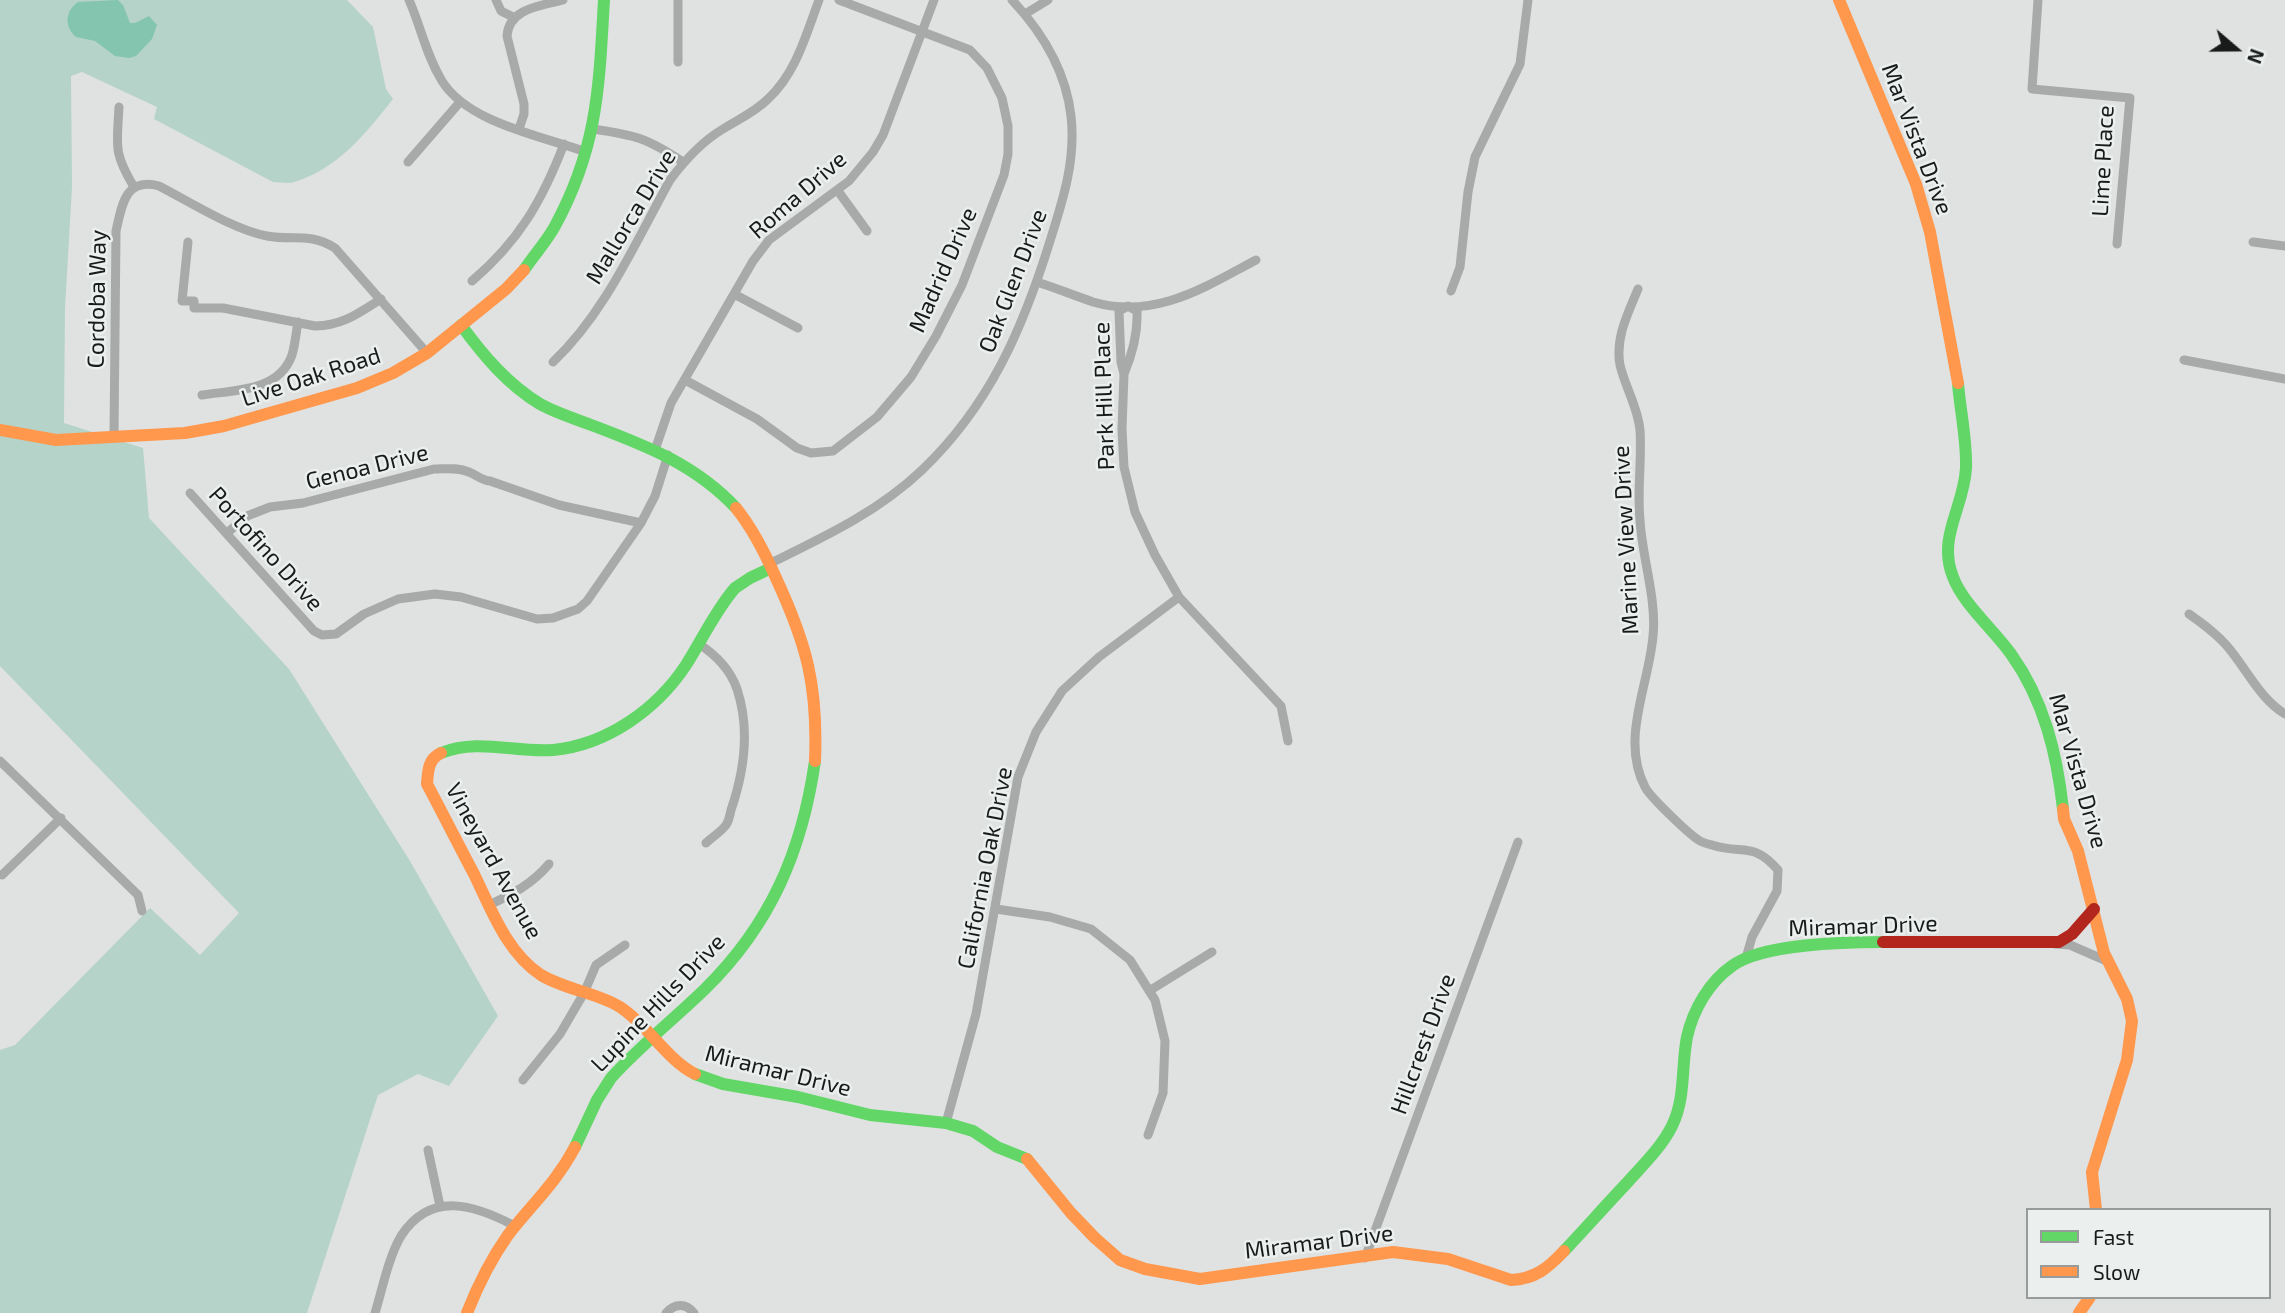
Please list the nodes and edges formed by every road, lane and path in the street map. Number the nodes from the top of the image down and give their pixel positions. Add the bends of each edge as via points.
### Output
1 (409, 0) edge
2 (496, 0) edge
3 (563, 0) edge
4 (604, 0) edge
5 (678, 0) edge
6 (819, 0) edge
7 (839, 0) edge
8 (934, 0) edge
9 (1012, 0) edge
10 (1048, 0) edge
11 (1528, 0) edge
12 (1839, 0) edge
13 (2038, 0) edge
14 (1025, 14) junction
15 (513, 17) junction
16 (923, 30) junction
17 (678, 62) dead end
18 (460, 102) junction
19 (119, 107) dead end
20 (519, 129) junction
21 (593, 129) junction
22 (565, 144) junction
23 (586, 152) junction
24 (408, 162) dead end
25 (683, 162) junction
26 (134, 187) junction
27 (838, 191) junction
28 (867, 231) dead end
29 (188, 242) dead end
30 (2253, 242) dead end
31 (2117, 244) dead end
32 (2285, 246) edge
33 (1256, 260) dead end
34 (472, 281) dead end
35 (1037, 282) junction
36 (1639, 289) dead end
37 (1451, 292) dead end
38 (734, 293) junction
39 (380, 299) junction
40 (1133, 308) junction
41 (298, 322) junction
42 (461, 325) junction
43 (798, 328) dead end
44 (426, 354) junction
45 (2184, 360) dead end
46 (553, 362) dead end
47 (1124, 374) junction
48 (2285, 379) edge
49 (685, 380) junction
50 (202, 395) dead end
51 (0, 430) edge
52 (114, 436) junction
53 (654, 450) junction
54 (668, 454) junction
55 (190, 493) dead end
56 (641, 523) junction
57 (227, 533) junction
58 (770, 566) junction
59 (1179, 597) junction
60 (2189, 614) dead end
61 (699, 644) junction
62 (2285, 714) edge
63 (1288, 741) dead end
64 (0, 761) edge
65 (61, 818) junction
66 (1518, 842) dead end
67 (706, 843) dead end
68 (549, 864) dead end
69 (2, 875) edge
70 (489, 905) junction
71 (996, 909) junction
72 (2094, 909) junction
73 (142, 911) dead end
74 (2042, 944) junction
75 (625, 945) dead end
76 (1212, 952) dead end
77 (1746, 958) junction
78 (2109, 962) junction
79 (1149, 991) junction
80 (584, 993) junction
81 (654, 1036) junction
82 (523, 1080) dead end
83 (946, 1123) junction
84 (1148, 1135) dead end
85 (428, 1150) dead end
86 (440, 1206) junction
87 (2096, 1208) edge
88 (515, 1226) junction
89 (1365, 1258) junction
90 (375, 1313) edge
91 (467, 1313) edge
92 (666, 1313) edge
93 (694, 1313) edge

1 - 18 street via 425,47 443,82
2 - 15 street via 501,11
3 - 15 street
4 - 21 street, Live Oak Road
5 - 17 street
6 - 25 street, Mallorca Drive via 790,72 768,99
7 - 16 street, Madrid Drive
8 - 16 street, Roma Drive
9 - 14 street, Oak Glen Drive
10 - 14 street
11 - 37 street via 1520,64 1475,157 1460,267
12 - 72 street, Mar Vista Drive via 1916,184 1930,232 1957,376 1966,467 1947,541 1953,578 2032,686 2056,760 2064,819
13 - 31 street, Lime Place via 2032,89 2130,98
14 - 35 street, Oak Glen Drive via 1052,52 1065,88 1073,133 1069,183
15 - 20 street via 507,36 524,104
16 - 27 street, Roma Drive via 883,135
16 - 49 street, Madrid Drive via 970,50 987,68 1009,126 1004,175 962,285 911,377 877,417 824,453 797,448 757,419
18 - 20 street
18 - 24 street
19 - 26 street via 117,152
20 - 22 street
21 - 23 street, Live Oak Road
21 - 25 street via 655,143
22 - 23 street
22 - 34 street via 548,187 517,236
23 - 42 street, Live Oak Road via 554,228 506,289
25 - 46 street, Mallorca Drive via 592,320
26 - 39 street via 159,186 268,237 326,242 347,259
26 - 52 street, Cordoba Way via 123,199 116,230
27 - 28 street
27 - 38 street, Roma Drive via 769,240
29 - 41 street via 182,301 194,301 194,308 223,308
30 - 32 street
33 - 40 street via 1188,297
35 - 40 street via 1096,302
35 - 58 street, Oak Glen Drive via 998,374 972,414 923,469 889,498
36 - 77 street, Marine View Drive via 1623,325 1619,351 1638,421 1640,520 1653,622 1636,719 1637,763 1646,789 1699,841 1752,850 1766,856 1778,870 1777,891
38 - 43 street
38 - 49 street, Roma Drive
39 - 41 street via 349,320 327,326
39 - 44 street
40 - 47 street via 1138,326
40 - 47 street, Park Hill Place via 1119,311
41 - 50 street via 292,355 270,382
42 - 44 street, Live Oak Road
42 - 53 street, Lupine Hills Drive via 507,380 544,406
44 - 52 street, Live Oak Road via 357,388 232,425 185,433
45 - 48 street
47 - 59 street, Park Hill Place via 1124,467 1135,512
49 - 53 street, Roma Drive
51 - 52 street, Live Oak Road via 56,440
53 - 54 street, Lupine Hills Drive
54 - 56 street, Portofino Drive
54 - 58 street, Lupine Hills Drive via 703,475 738,511
55 - 57 street, Portofino Drive
56 - 57 street, Genoa Drive via 559,505 456,468 434,469 303,503 270,507 247,516
56 - 57 street, Portofino Drive via 587,601 553,618 537,619 435,594 398,599 364,614 336,634 322,635
58 - 61 street, Vineyard Avenue via 732,592
58 - 81 street, Lupine Hills Drive via 806,648 815,698 817,742 808,808 777,889 750,937 718,976
59 - 63 street, Park Hill Place via 1281,706
59 - 71 street, California Oak Drive via 1062,691 1036,732 1018,777
60 - 62 street via 2211,630 2274,707
61 - 67 street via 726,667 737,688 744,729 738,792 726,825
61 - 70 street, Vineyard Avenue via 669,688 645,710 591,741 552,750 488,745 435,754 427,764 427,784
64 - 65 street
65 - 69 street
65 - 73 street via 138,895
66 - 89 street, Hillcrest Drive
68 - 70 street via 535,880
70 - 80 street, Vineyard Avenue via 526,962 540,974
71 - 79 street via 1091,929 1130,960
71 - 83 street, California Oak Drive via 976,1014
72 - 74 street, Miramar Drive via 2072,934
72 - 78 street, Mar Vista Drive
74 - 77 street, Miramar Drive via 1860,942 1789,948
74 - 78 street, Miramar Drive via 2070,945
75 - 80 street via 596,965
76 - 79 street
77 - 89 street, Miramar Drive via 1731,966 1696,1009 1687,1038 1682,1097 1672,1125 1651,1156 1550,1266 1541,1273 1511,1280 1448,1259 1412,1253
78 - 87 street, Mar Vista Drive via 2132,1021 2127,1060 2092,1172
79 - 84 street via 1165,1041 1163,1093
80 - 81 street, Vineyard Avenue via 618,1005
80 - 82 street via 560,1034
81 - 83 street, Miramar Drive via 692,1073 723,1084 870,1115
81 - 88 street, Lupine Hills Drive via 606,1085 556,1178
83 - 89 street, Miramar Drive via 973,1130 1030,1160 1095,1238 1121,1259 1145,1269 1200,1279
85 - 86 street
86 - 88 street via 467,1205
86 - 90 street via 418,1216 401,1236
88 - 91 street, Lupine Hills Drive via 491,1262
92 - 93 street via 682,1305

